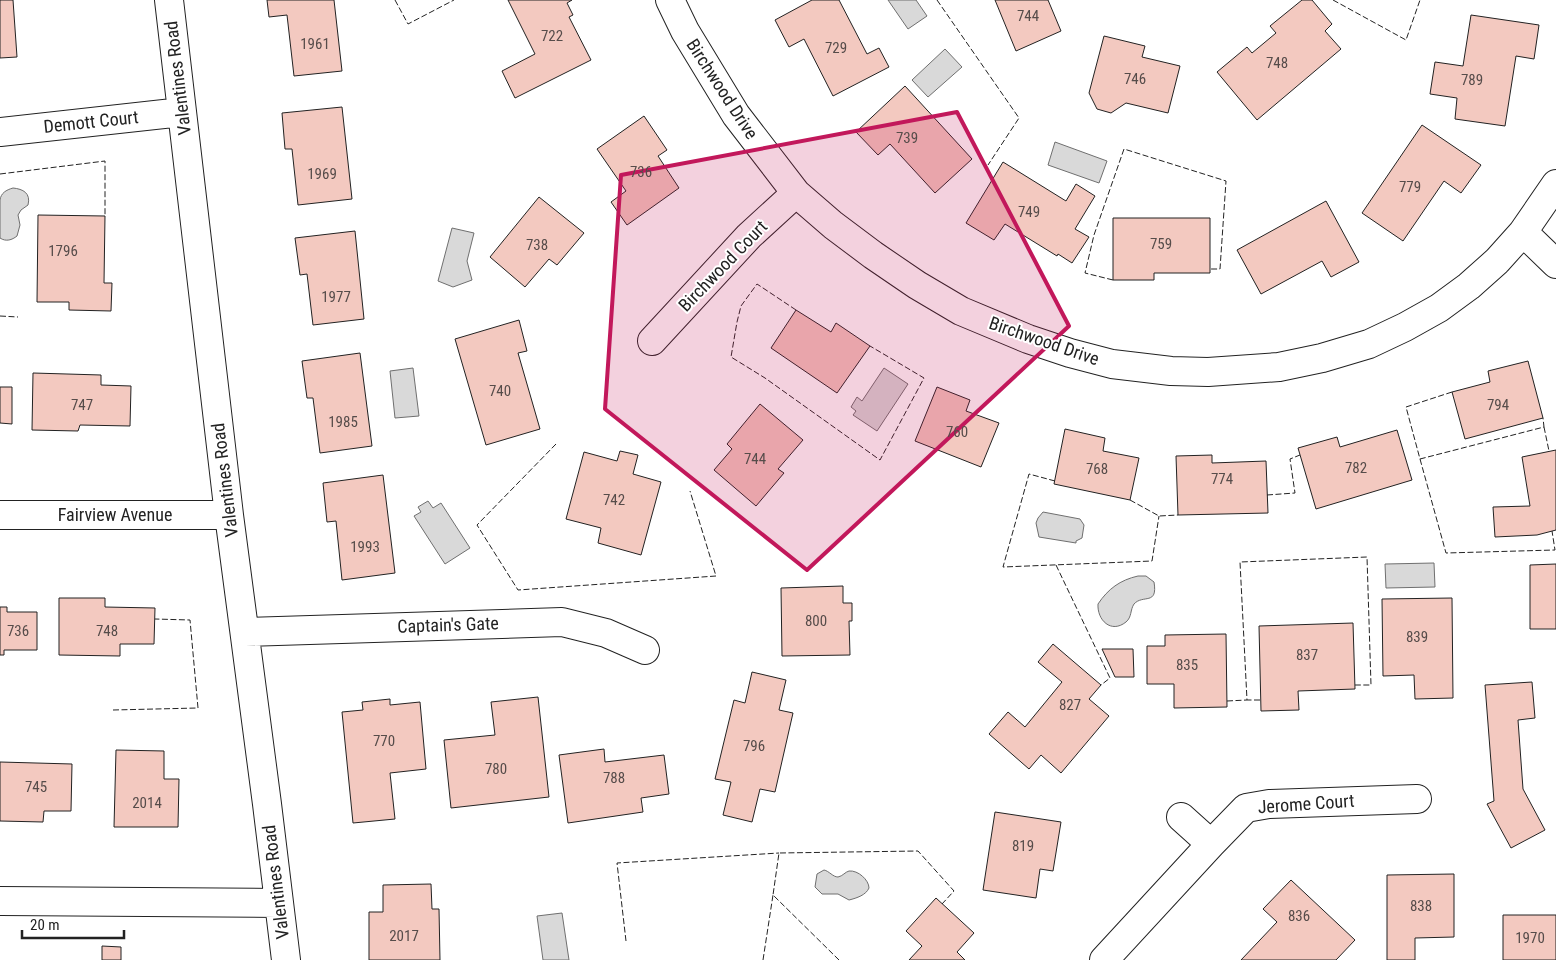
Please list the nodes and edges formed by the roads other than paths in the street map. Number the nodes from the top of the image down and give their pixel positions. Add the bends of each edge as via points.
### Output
1 (169, 0) edge
2 (670, 0) edge
3 (182, 112) junction
4 (0, 132) edge
5 (1556, 184) edge
6 (796, 193) junction
7 (1523, 232) junction
8 (1556, 264) edge
9 (652, 341) dead end
10 (0, 515) edge
11 (229, 515) junction
12 (245, 632) junction
13 (645, 650) dead end
14 (1417, 799) dead end
15 (1181, 817) dead end
16 (1211, 844) junction
17 (0, 901) edge
18 (279, 903) junction
19 (286, 960) edge
20 (1104, 960) edge

1 - 3 street, Valentines Road
2 - 6 street, Birchwood Drive via 736,115
3 - 4 street, Demott Court
3 - 11 street, Valentines Road
5 - 7 street, Birchwood Drive
6 - 7 street, Birchwood Drive via 873,255 961,311 1070,353 1112,364 1171,371 1279,367 1368,344 1439,308 1497,261
6 - 9 street, Birchwood Court via 749,236
7 - 8 street
10 - 11 street, Fairview Avenue
11 - 12 street, Valentines Road
12 - 13 street, Captain's Gate via 562,622 606,633
12 - 18 street, Valentines Road
14 - 16 street, Jerome Court via 1269,804 1246,808
15 - 16 street
16 - 20 street, Jerome Court
17 - 18 street
18 - 19 street, Valentines Road

